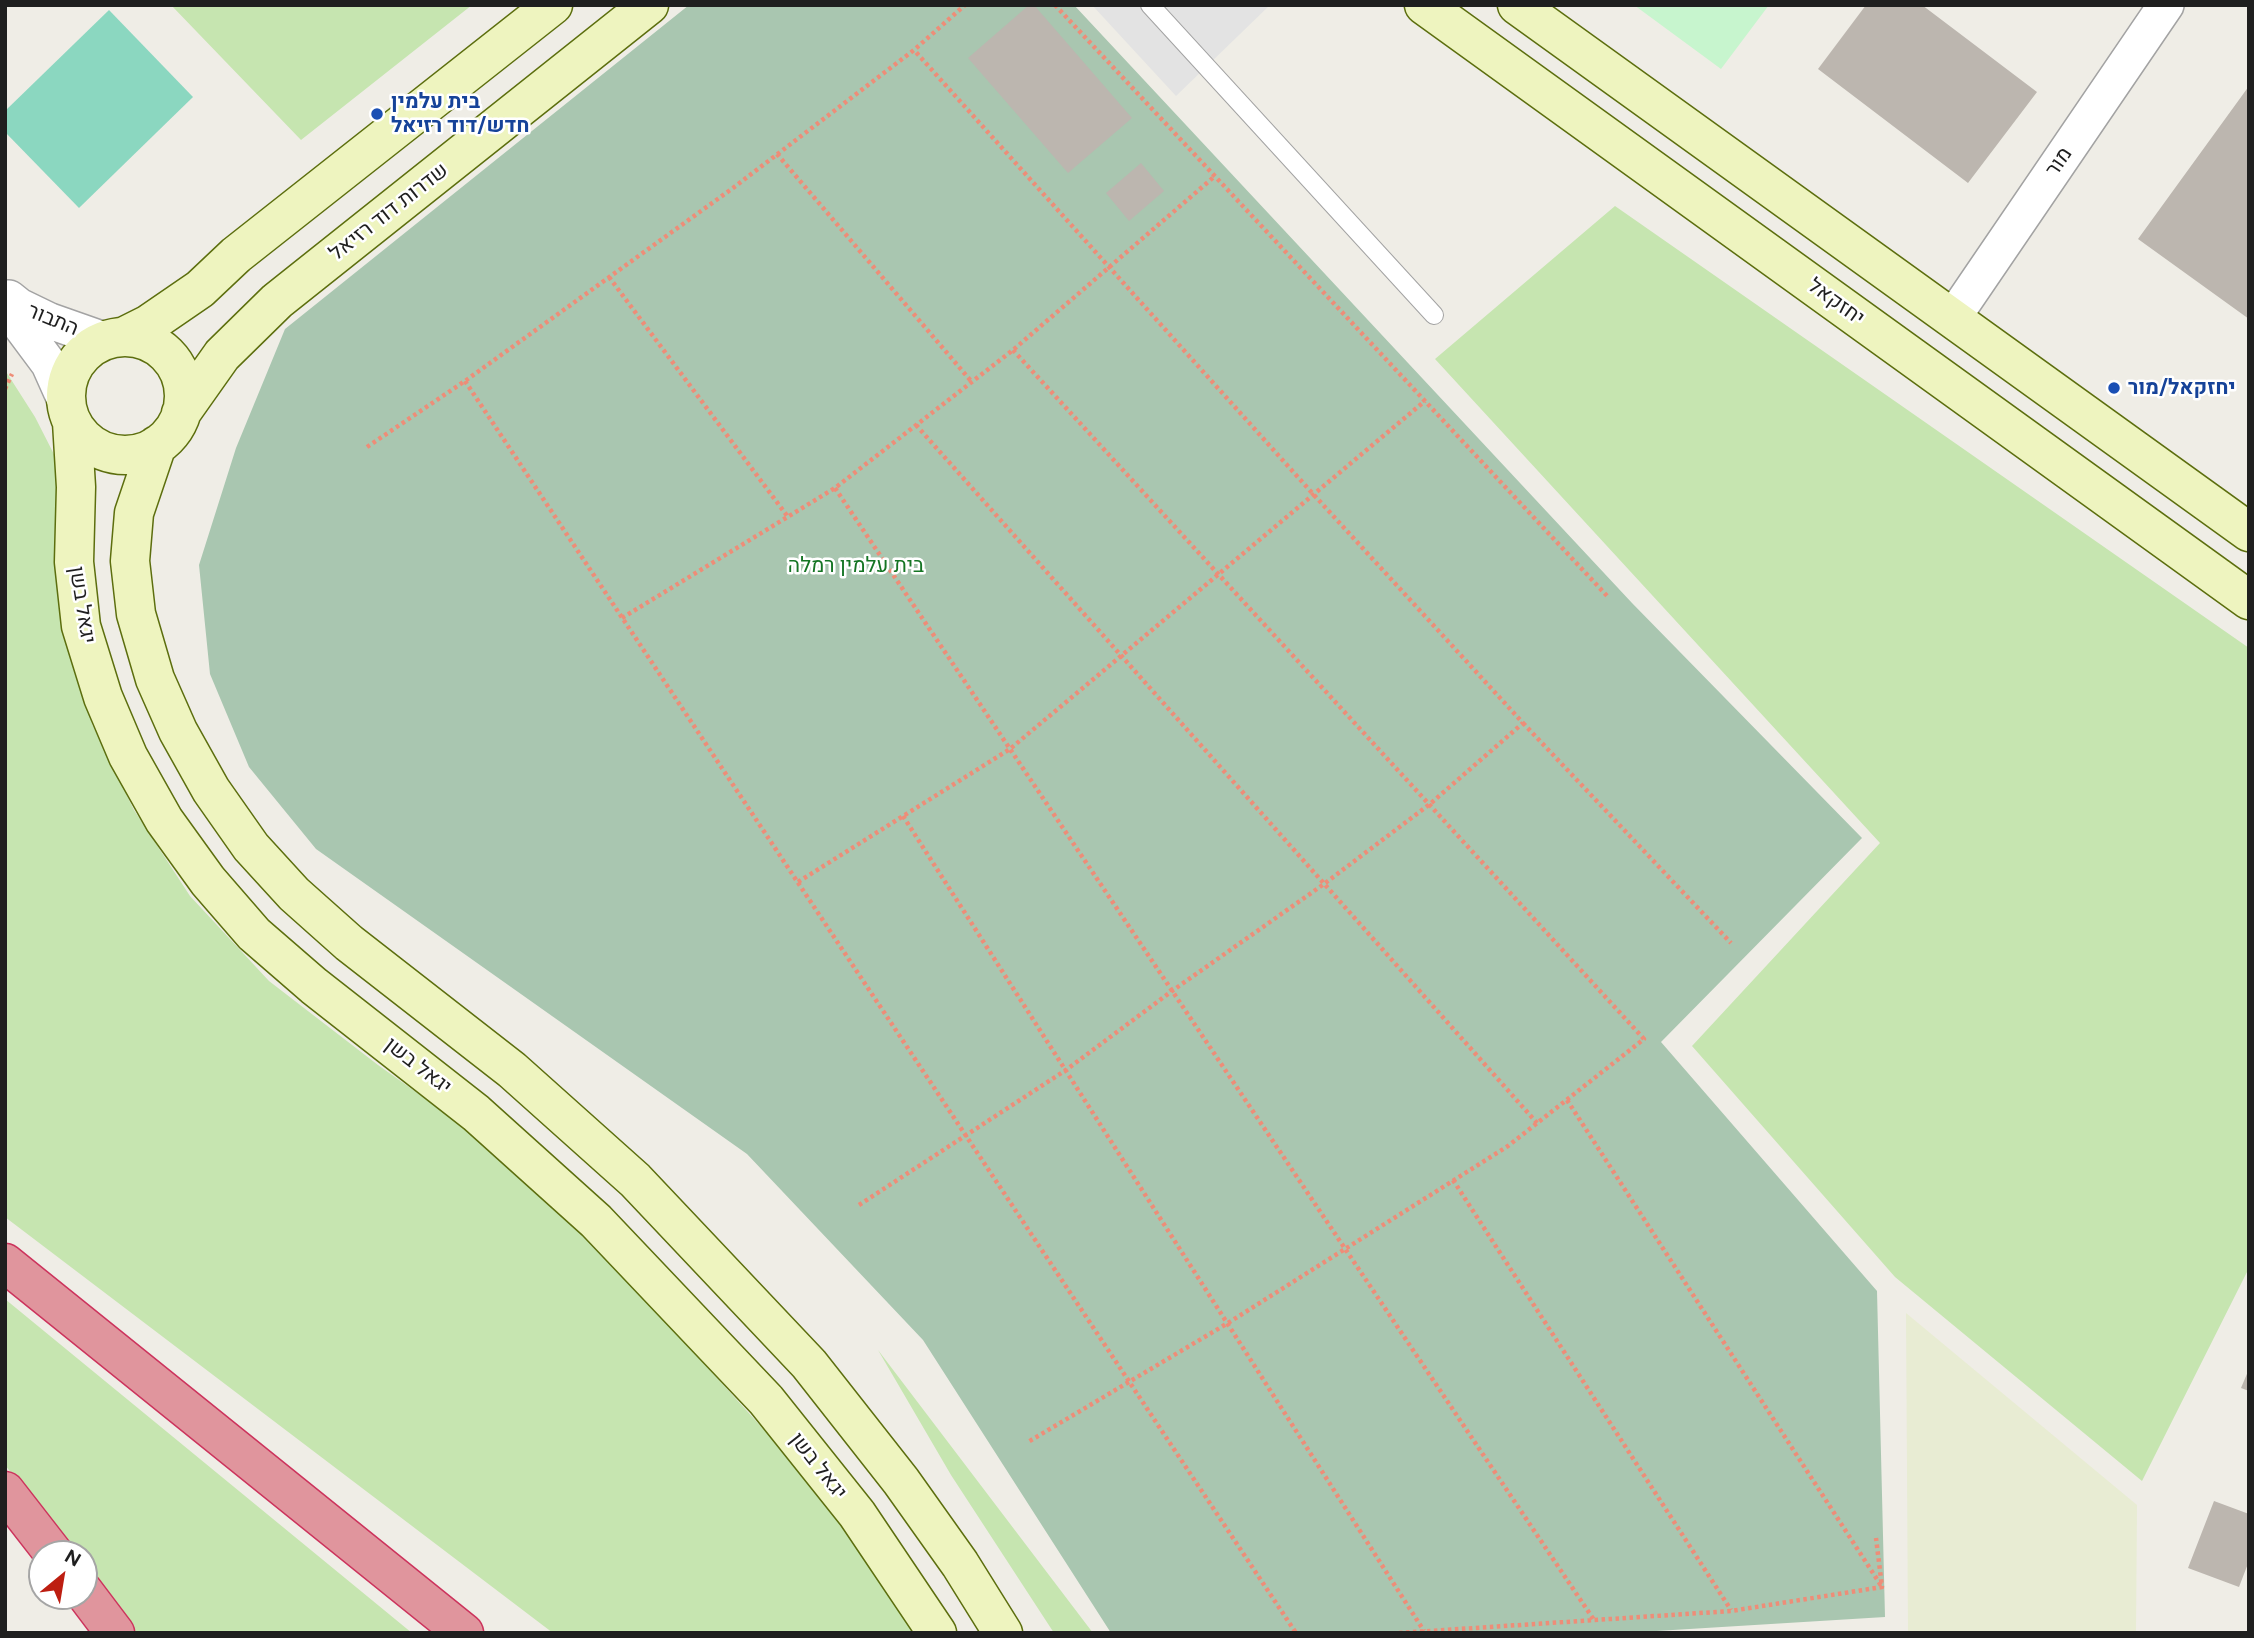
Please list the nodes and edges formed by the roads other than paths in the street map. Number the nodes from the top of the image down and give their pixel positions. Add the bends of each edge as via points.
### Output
1 (553, 5) edge
2 (649, 5) edge
3 (1150, 5) edge
4 (1424, 5) edge
5 (1517, 5) edge
6 (2166, 5) edge
7 (5, 295) edge
8 (5, 305) edge
9 (1434, 315) dead end
10 (1952, 319) junction
11 (114, 338) junction
12 (69, 412) junction
13 (181, 413) junction
14 (157, 445) junction
15 (2249, 532) edge
16 (2249, 600) edge
17 (5, 1263) edge
18 (5, 1491) edge
19 (306, 1504) junction
20 (43, 1540) edge
21 (98, 1610) edge
22 (115, 1633) edge
23 (464, 1633) edge
24 (486, 1633) edge
25 (937, 1633) edge
26 (1003, 1633) edge

1 - 11 main road via 236,255 200,289 149,324
2 - 13 main road, שדרות דוד רזיאל via 277,300 222,355
3 - 9 lane
4 - 16 main road, יחזקאל
5 - 10 main road
6 - 10 street, מור
7 - 11 street, התבור via 50,321
8 - 12 street, התבור via 49,364
10 - 15 main road
11 - 12 main road via 91,347 75,365 66,386
11 - 13 main road via 141,339 172,360 184,394
12 - 14 main road via 84,438 100,449 119,455
12 - 25 main road, יגאל בשן via 81,625 103,697 128,756 164,820 254,934 476,1113 596,1221 766,1400 856,1514
13 - 14 main road
14 - 26 main road via 134,513 130,561 136,614 155,679 178,731 251,847 349,943 512,1070 635,1181 728,1278 809,1364 901,1481
17 - 19 highway
18 - 20 highway
19 - 23 highway
19 - 24 highway
21 - 22 highway

